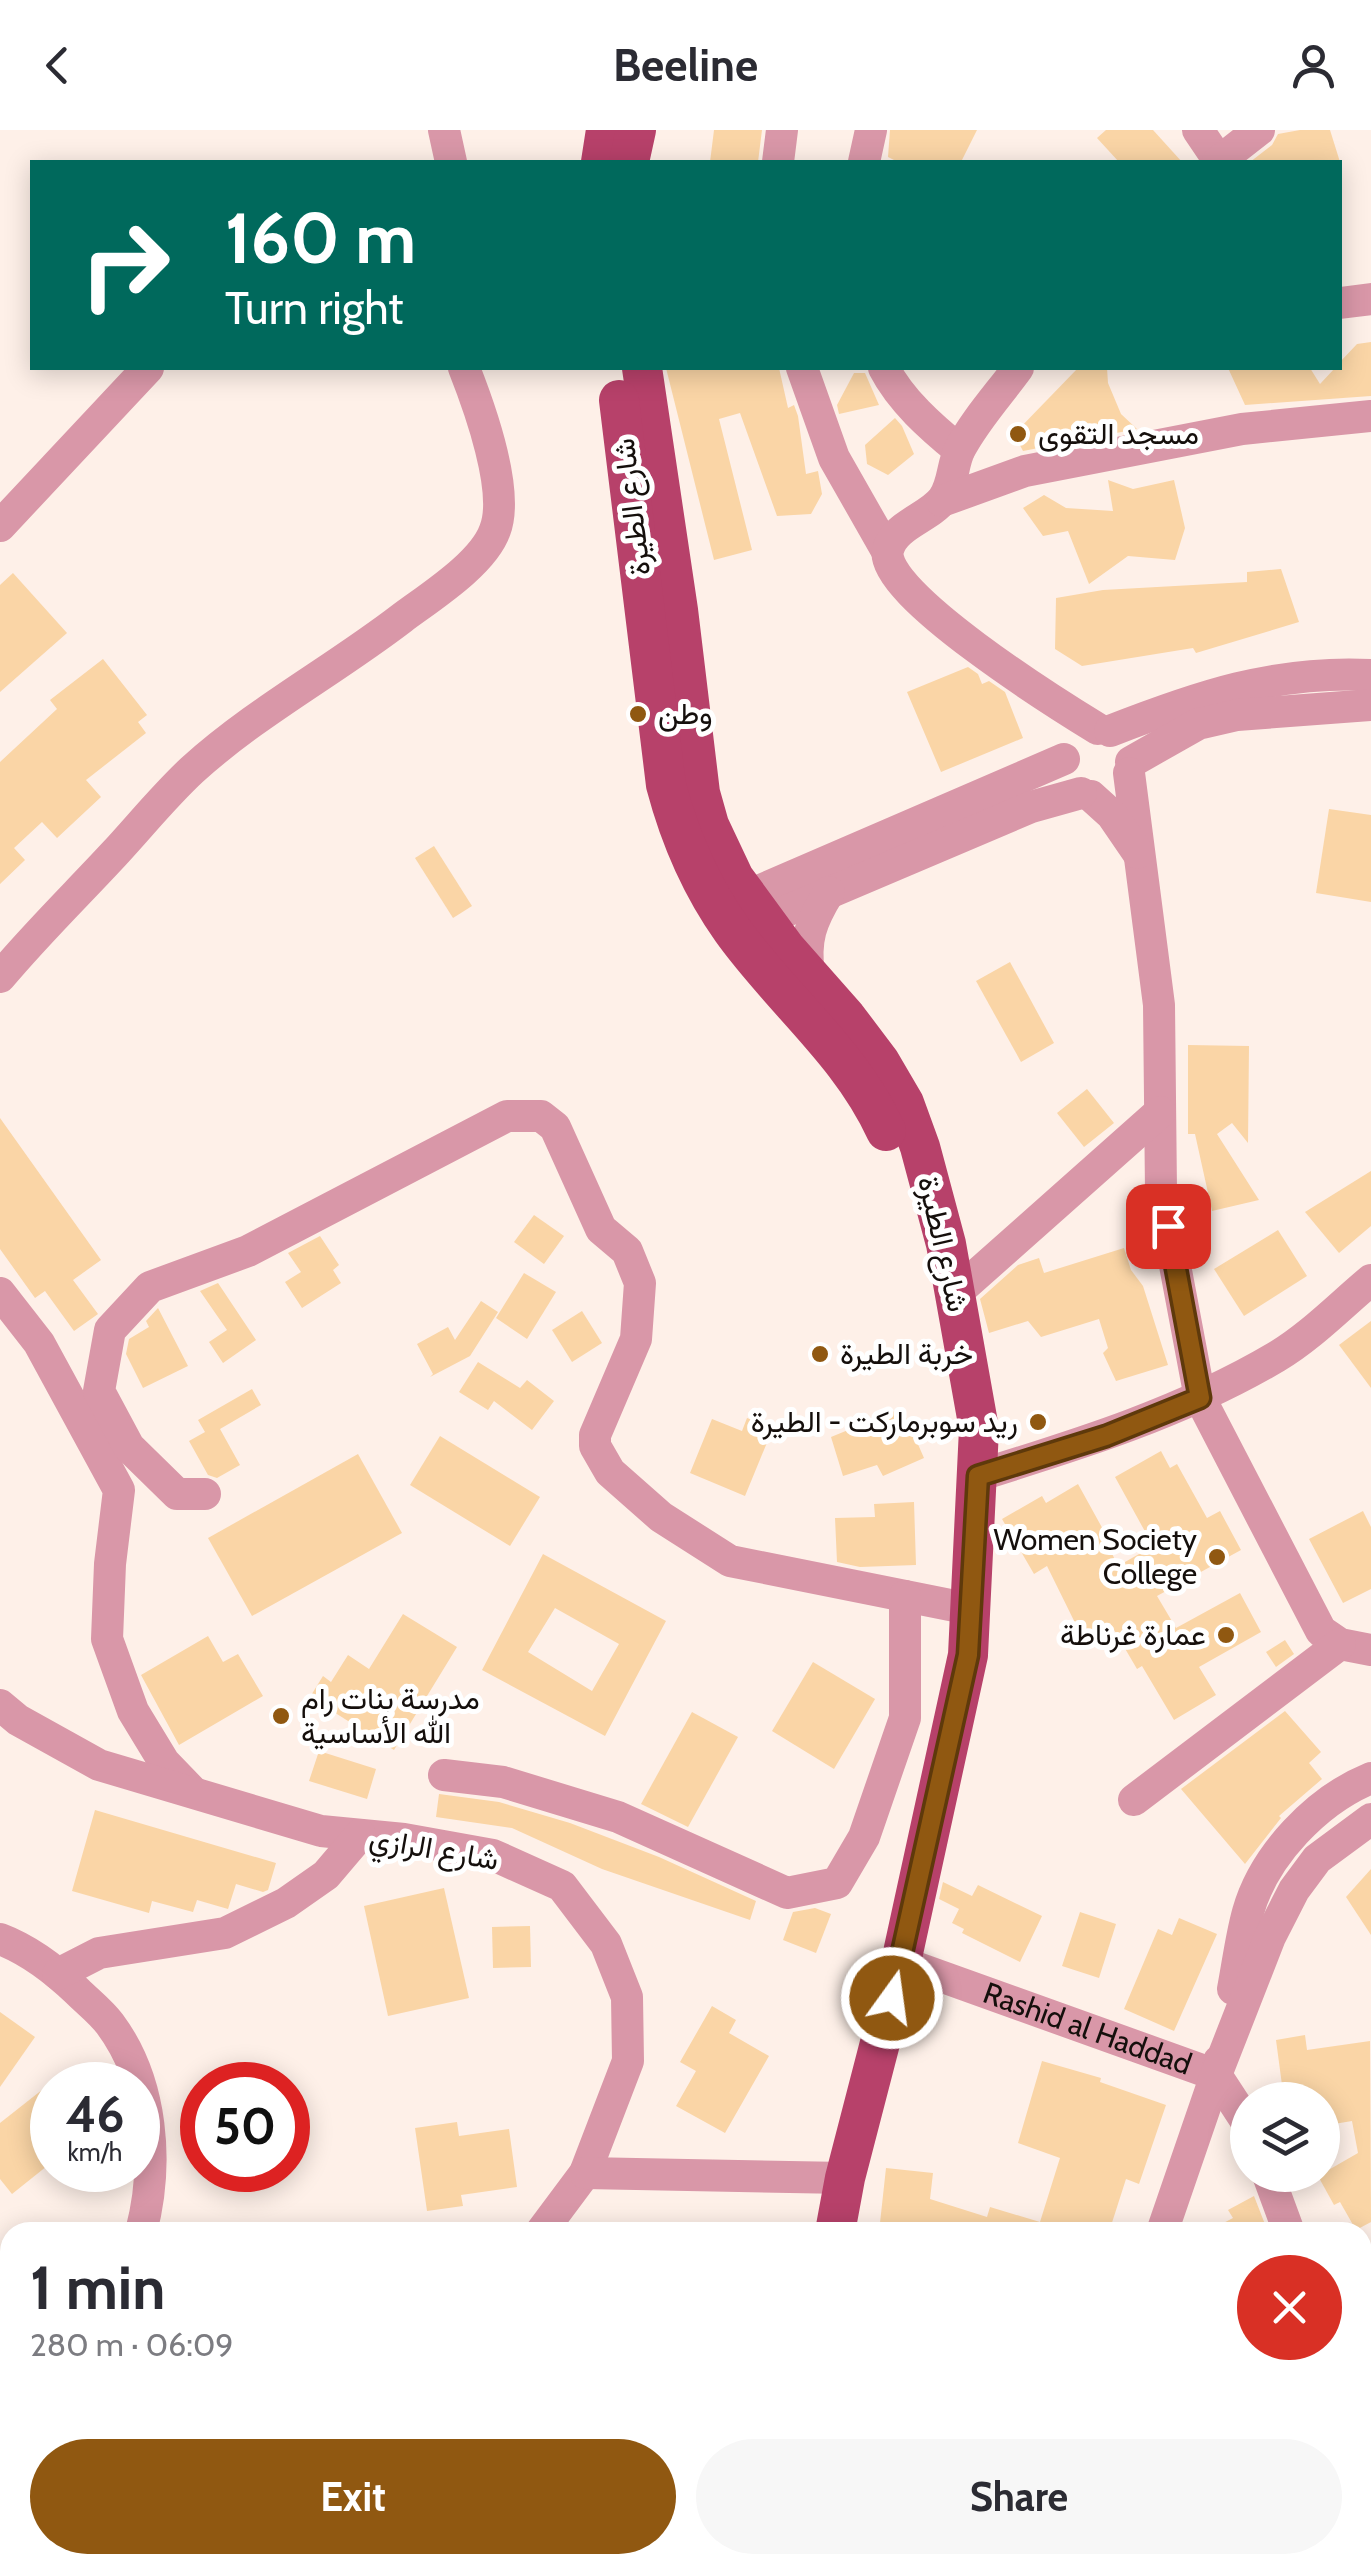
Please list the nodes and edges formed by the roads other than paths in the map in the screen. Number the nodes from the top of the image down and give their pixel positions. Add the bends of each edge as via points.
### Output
1 (430, 130) edge
2 (444, 130) edge
3 (606, 130) edge
4 (636, 130) edge
5 (782, 130) edge
6 (871, 130) edge
7 (1198, 130) edge
8 (1259, 130) edge
9 (430, 160) edge
10 (451, 160) edge
11 (601, 160) edge
12 (629, 160) edge
13 (778, 160) edge
14 (864, 160) edge
15 (1217, 160) edge
16 (1221, 160) edge
17 (1371, 299) edge
18 (1342, 304) edge
19 (146, 370) edge
20 (465, 370) edge
21 (615, 370) edge
22 (642, 370) edge
23 (803, 370) edge
24 (885, 370) edge
25 (1017, 370) edge
26 (1371, 416) edge
27 (960, 450) junction
28 (942, 501) junction
29 (0, 526) edge
30 (888, 551) junction
31 (1371, 675) edge
32 (1030, 688) junction
33 (1371, 704) edge
34 (1104, 730) junction
35 (1065, 754) junction
36 (1130, 768) junction
37 (1086, 795) junction
38 (1143, 862) junction
39 (828, 892) junction
40 (747, 914) junction
41 (809, 974) junction
42 (0, 977) edge
43 (1160, 1112) junction
44 (1371, 1280) edge
45 (0, 1293) edge
46 (955, 1294) junction
47 (1200, 1398) junction
48 (978, 1476) junction
49 (205, 1494) dead end
50 (904, 1596) junction
51 (970, 1609) junction
52 (1355, 1647) edge
53 (0, 1706) edge
54 (444, 1775) dead end
55 (1371, 1778) edge
56 (195, 1794) junction
57 (1134, 1800) dead end
58 (1371, 1819) edge
59 (360, 1835) junction
60 (0, 1939) edge
61 (902, 1962) junction
62 (58, 1974) junction
63 (1216, 2075) junction
64 (1230, 2096) edge
65 (586, 2174) junction
66 (845, 2178) junction
67 (1275, 2192) edge
68 (144, 2222) edge
69 (549, 2222) edge
70 (836, 2222) edge
71 (1165, 2222) edge
72 (1286, 2222) edge

1 - 9 street
2 - 10 street
3 - 11 main road
4 - 12 main road
5 - 13 street
6 - 14 street
7 - 15 street
8 - 16 street
17 - 18 street
19 - 29 street
20 - 42 street via 498,492 494,533 480,553 379,636 313,677 192,770
21 - 40 main road, شارع الطيرة via 666,785 704,888
22 - 40 main road, شارع الطيرة via 700,794
23 - 30 street via 834,458
24 - 27 street via 930,426
25 - 27 street
26 - 28 street via 1242,429 1025,471
27 - 28 street
28 - 30 street via 896,535
30 - 32 street via 890,570 910,594
31 - 34 street via 1232,687
32 - 34 street
32 - 35 street
33 - 36 street via 1198,724
34 - 35 street via 1076,735
34 - 36 street via 1127,746
35 - 37 street via 1066,778
35 - 40 street
36 - 37 street via 1112,793
36 - 38 street
37 - 38 street via 1123,828
37 - 39 street via 1030,806
38 - 43 street via 1160,1004
39 - 40 street
39 - 41 street via 806,939
40 - 41 main road, شارع الطيرة
40 - 48 main road, شارع الطيرة via 872,1100 888,1135 927,1268 958,1437
41 - 46 main road, شارع الطيرة via 904,1103 926,1166
43 - 46 street
43 - 47 street via 1161,1191
44 - 47 street via 1280,1355
45 - 56 street via 39,1343 119,1490 107,1639 133,1711 164,1762
46 - 48 main road, شارع الطيرة via 980,1428
47 - 48 street
47 - 52 street via 1321,1631
48 - 51 main road
49 - 50 street via 177,1494 129,1447 98,1391 110,1330 150,1287 248,1251 507,1116 541,1116 555,1127 601,1230 627,1251 640,1284 636,1339 595,1435 610,1472 661,1517 730,1561
50 - 51 street
50 - 54 street via 905,1718 864,1838 837,1883 787,1893 618,1817 502,1782
51 - 61 main road via 958,1708
52 - 57 street
53 - 56 street, شارع الرازي via 99,1765
55 - 63 street via 1297,1829 1267,1872 1249,1909
56 - 59 street, شارع الرازي via 322,1831
58 - 63 street via 1316,1860 1294,1890
59 - 62 street via 326,1875 226,1933 100,1952
59 - 65 street, شارع الرازي via 493,1855 562,1886 606,1944 627,1997 628,2062
60 - 62 street
61 - 63 street, Rashid al Haddad
61 - 66 main road
62 - 68 street via 108,2022 131,2057 146,2105 152,2159
63 - 64 street
63 - 71 street
65 - 66 street
65 - 69 street, شارع الرازي
66 - 70 main road
67 - 72 street

